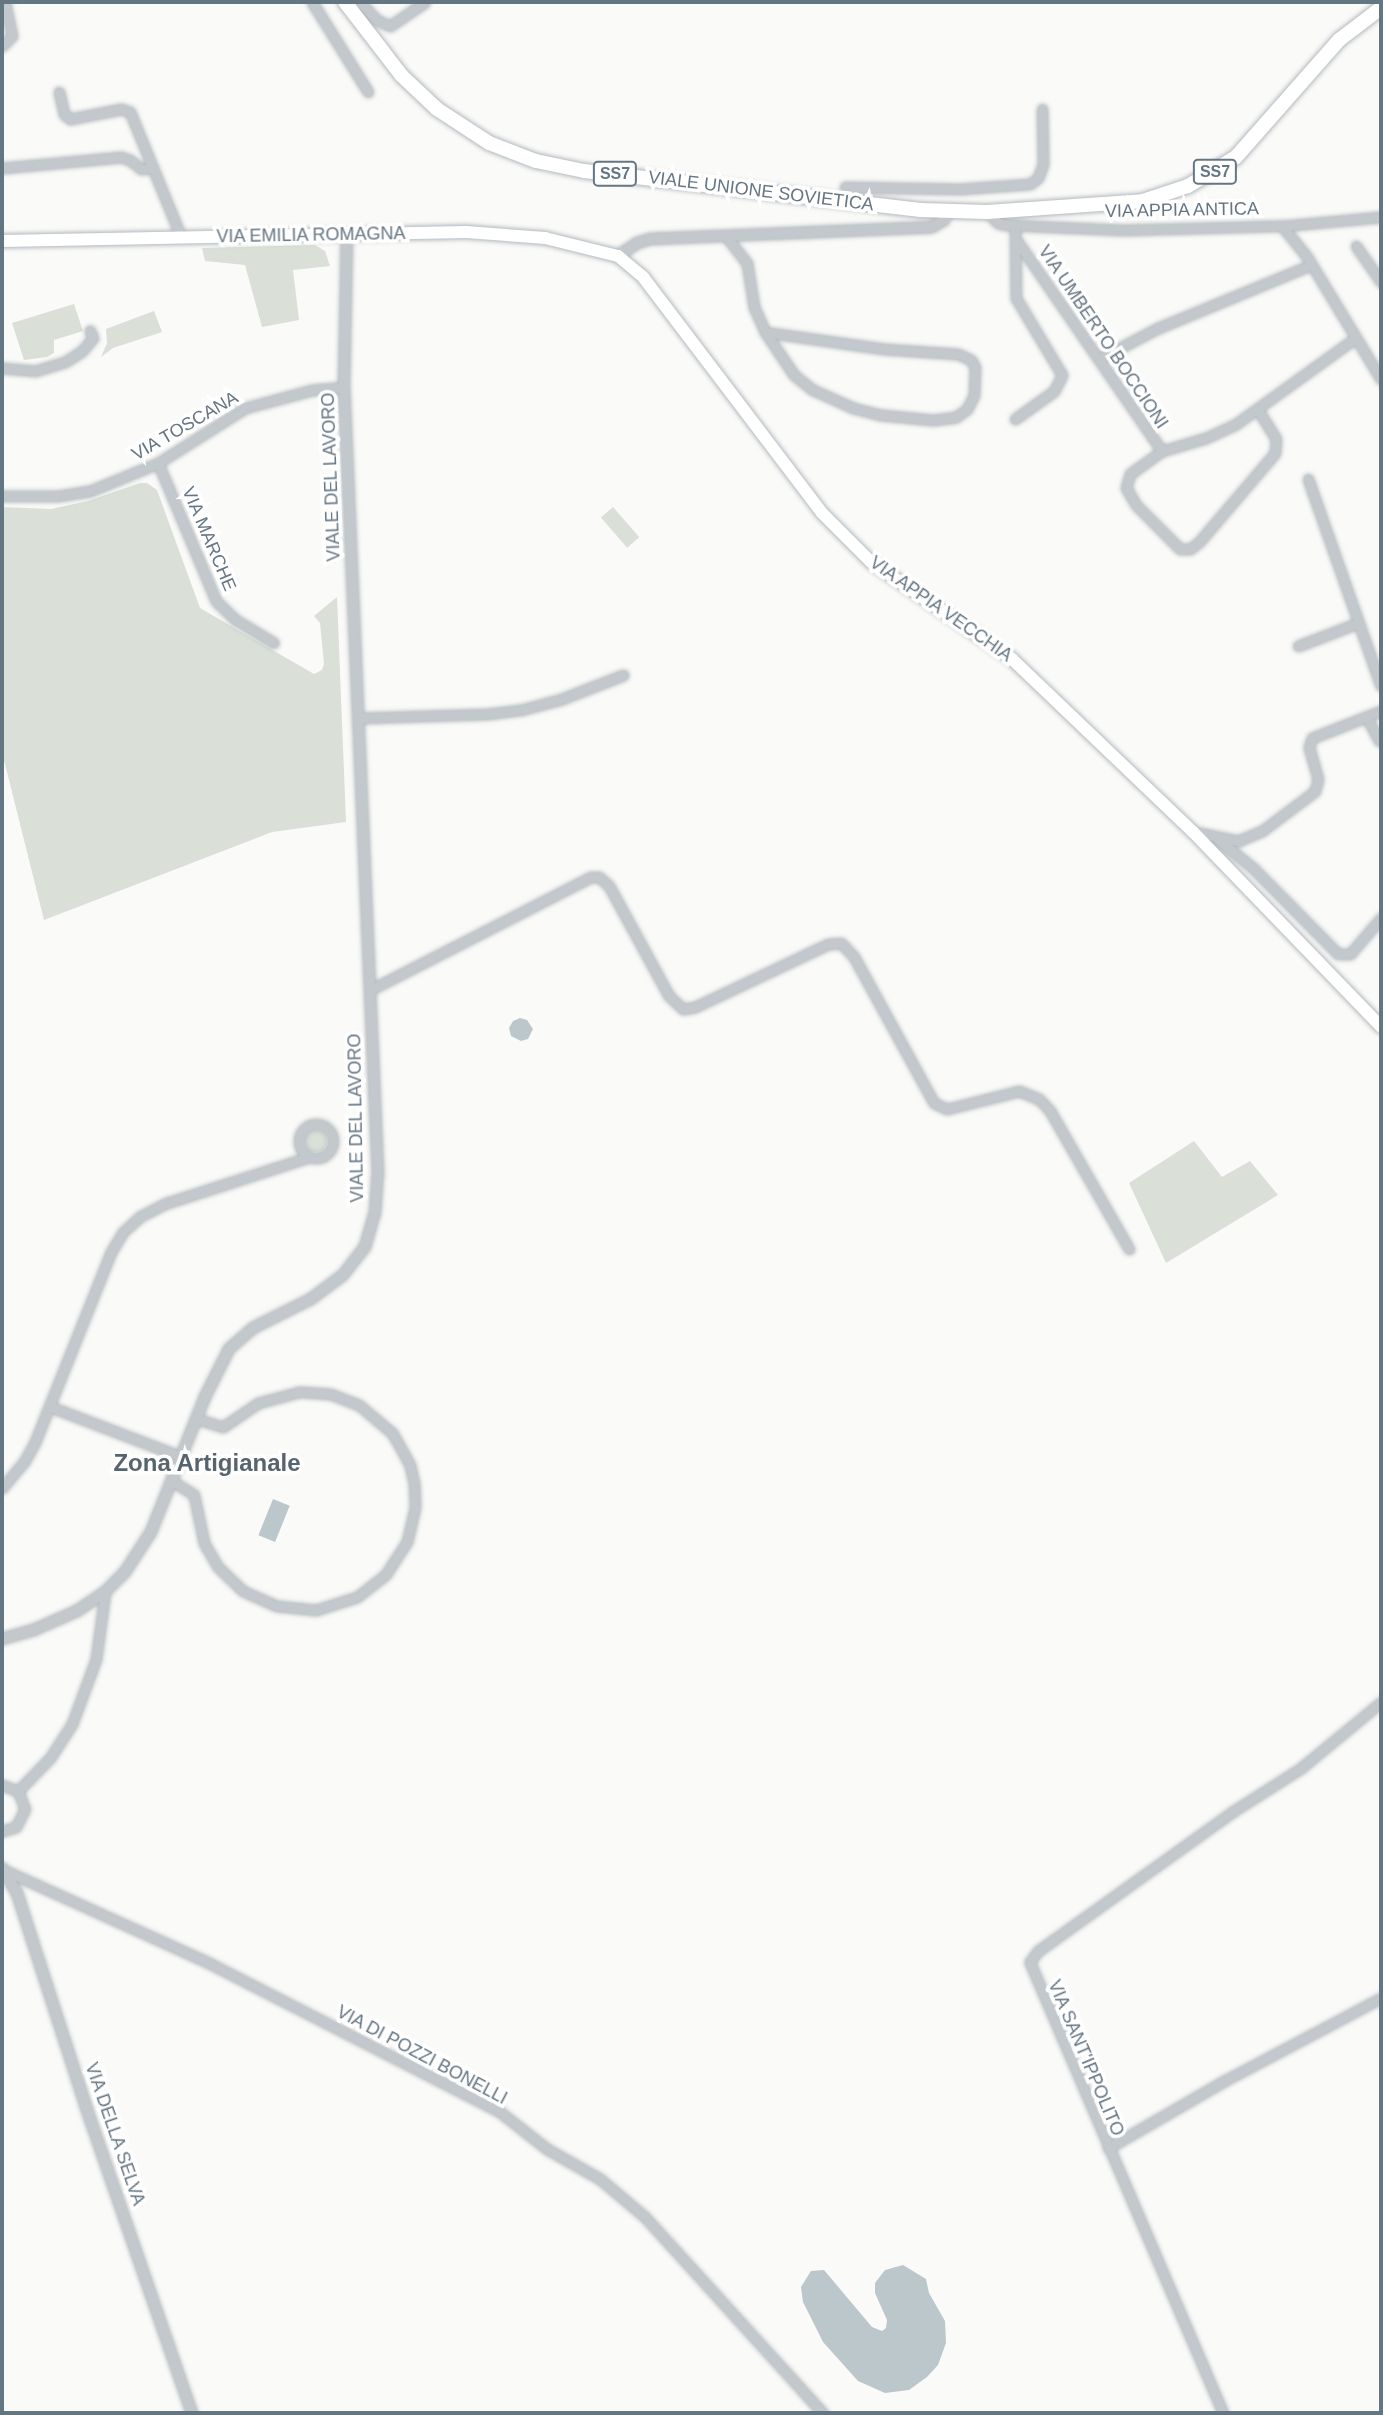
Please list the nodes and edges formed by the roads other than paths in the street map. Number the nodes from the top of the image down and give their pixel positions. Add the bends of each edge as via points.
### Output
1 (5, 2) edge
2 (312, 2) edge
3 (345, 2) edge
4 (360, 2) edge
5 (425, 2) edge
6 (1381, 8) edge
7 (2, 47) edge
8 (60, 92) dead end
9 (368, 92) dead end
10 (1042, 109) dead end
11 (2, 168) edge
12 (153, 168) junction
13 (844, 190) junction
14 (947, 212) junction
15 (987, 212) junction
16 (1381, 217) edge
17 (1015, 225) junction
18 (1282, 226) junction
19 (347, 234) junction
20 (726, 235) junction
21 (181, 237) junction
22 (2, 241) edge
23 (1017, 241) junction
24 (1356, 246) dead end
25 (618, 256) junction
26 (1311, 265) junction
27 (1381, 282) edge
28 (90, 331) dead end
29 (765, 332) junction
30 (1354, 339) junction
31 (1099, 359) junction
32 (2, 368) edge
33 (1381, 379) edge
34 (344, 387) junction
35 (1258, 410) junction
36 (1015, 419) dead end
37 (1162, 451) junction
38 (158, 463) junction
39 (1308, 479) dead end
40 (2, 496) edge
41 (1358, 623) junction
42 (274, 643) dead end
43 (1298, 646) dead end
44 (624, 674) dead end
45 (1381, 686) edge
46 (1381, 711) edge
47 (360, 718) junction
48 (1367, 718) junction
49 (1379, 741) dead end
50 (1193, 832) junction
51 (1216, 838) junction
52 (1381, 918) edge
53 (370, 990) junction
54 (1381, 1027) edge
55 (309, 1157) junction
56 (1129, 1250) dead end
57 (51, 1407) junction
58 (197, 1419) junction
59 (181, 1457) junction
60 (172, 1482) junction
61 (2, 1488) edge
62 (105, 1592) junction
63 (2, 1639) edge
64 (1381, 1702) edge
65 (2, 1785) edge
66 (18, 1791) junction
67 (2, 1831) edge
68 (3, 1869) edge
69 (1381, 1998) edge
70 (1108, 2148) junction
71 (192, 2413) edge
72 (823, 2413) edge
73 (1223, 2413) edge

1 - 7 street via 12,36
2 - 9 street
3 - 13 main road, VIALE UNIONE SOVIETICA / SS7 via 425,99 500,148 572,169
4 - 5 street via 390,26
6 - 15 main road, SS7 via 1339,40 1245,148 1199,181 1143,201
8 - 12 street via 64,114 70,119 127,110
10 - 13 street via 1043,164 1030,184
11 - 12 street via 121,157 141,169
12 - 21 street
13 - 14 main road, VIALE UNIONE SOVIETICA / SS7
14 - 15 main road, SS7
14 - 20 street via 944,220 932,227
15 - 17 street, VIA APPIA ANTICA via 1001,224
16 - 18 street, VIA APPIA ANTICA
17 - 18 street, VIA APPIA ANTICA via 1124,230
17 - 23 street
18 - 26 street
19 - 21 main road, VIA EMILIA ROMAGNA
19 - 25 main road, VIA EMILIA ROMAGNA via 509,233
19 - 34 street, VIALE DEL LAVORO
20 - 25 street via 647,240
20 - 29 street via 747,263 754,307
21 - 22 main road, VIA EMILIA ROMAGNA
23 - 31 street, VIA UMBERTO BOCCIONI
23 - 36 street via 1018,302 1062,378 1054,391
24 - 27 street
25 - 50 main road, VIA APPIA VECCHIA via 643,277 816,505 870,562 1012,659
26 - 30 street
26 - 31 street via 1158,328
28 - 32 street via 93,338 65,362 35,371
29 - 29 street via 805,385 863,411 897,418 947,419 964,412 974,395 977,372 963,355
30 - 33 street
30 - 35 street
31 - 37 street, VIA UMBERTO BOCCIONI
34 - 38 street, VIA TOSCANA via 250,406
34 - 47 street, VIALE DEL LAVORO
35 - 37 street via 1214,435
35 - 37 street via 1276,439 1276,450 1192,548 1178,547 1151,523 1127,490 1126,481 1133,471
38 - 40 street, VIA TOSCANA via 75,495
38 - 42 street, VIA MARCHE via 216,601 236,620
39 - 41 street
41 - 43 street
41 - 45 street
44 - 47 street via 550,703 509,712
46 - 48 street
47 - 53 street, VIALE DEL LAVORO
48 - 49 street
48 - 51 street via 1312,737 1309,747 1318,783 1307,800 1251,837 1234,841
50 - 51 street
50 - 54 main road, VIA APPIA VECCHIA
51 - 52 street via 1253,868 1341,956 1350,954
53 - 56 street via 591,877 610,886 668,996 683,1009 824,945 841,943 855,957 934,1104 947,1109 1019,1091 1039,1099
53 - 58 street, VIALE DEL LAVORO via 378,1180 368,1239 355,1262 334,1283 235,1342
55 - 55 street via 325,1156 332,1147 332,1136 323,1125 308,1125 299,1136 301,1150
55 - 57 street via 167,1203 127,1228 110,1256
57 - 59 street
57 - 61 street via 30,1453
58 - 59 street, VIALE DEL LAVORO
58 - 60 street via 223,1427 258,1403 299,1392 331,1394 359,1405 392,1433 410,1465 415,1507 407,1542 386,1574 357,1597 316,1610 277,1606 243,1591 219,1567 204,1542 194,1495
59 - 60 street, VIALE DEL LAVORO
60 - 62 street, VIALE DEL LAVORO via 145,1544
62 - 63 street, VIALE DEL LAVORO via 61,1619
62 - 66 street via 96,1659 72,1724 50,1758
64 - 70 street, VIA SANT'IPPOLITO via 1301,1768 1232,1812 1032,1959 1031,1970 1054,2014
65 - 66 street
66 - 67 street via 24,1816 16,1827
68 - 71 street, VIA DELLA SELVA via 29,1925 89,2117
68 - 72 street, VIA DI POZZI BONELLI via 209,1963 500,2112 547,2149 600,2179 645,2217
69 - 70 street
70 - 73 street, VIA SANT'IPPOLITO

